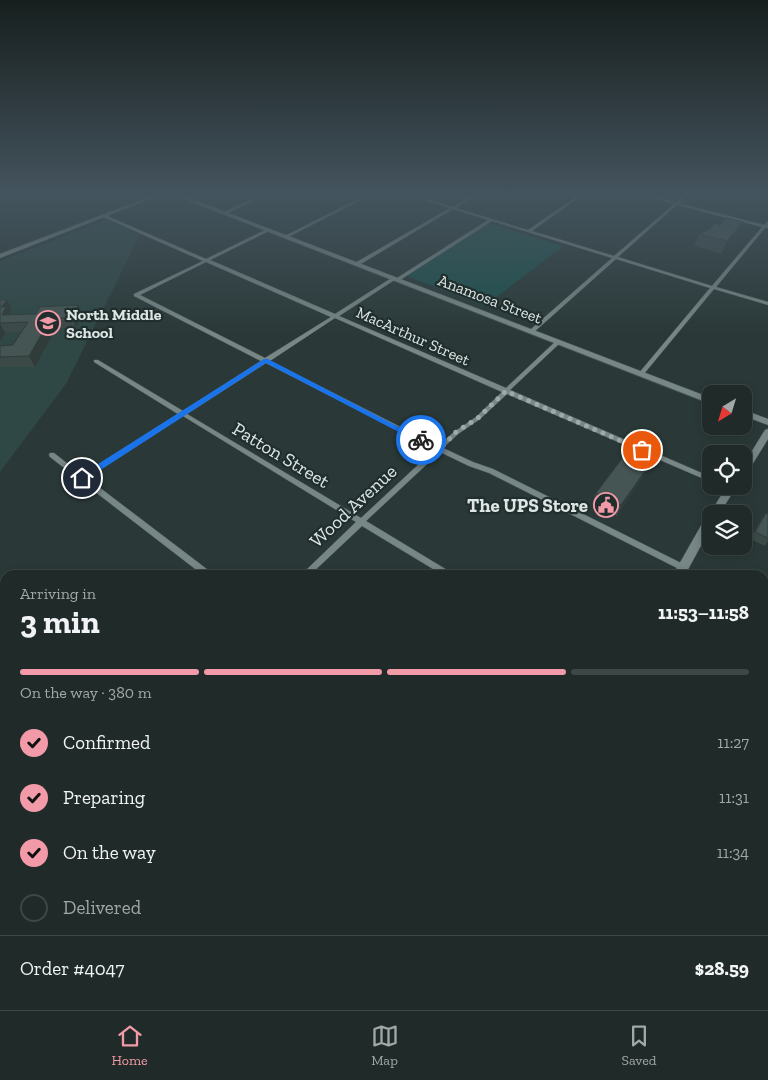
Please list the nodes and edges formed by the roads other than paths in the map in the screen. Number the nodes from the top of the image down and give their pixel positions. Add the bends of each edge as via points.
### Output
1 (39, 241) edge
2 (162, 241) edge
3 (245, 241) edge
4 (296, 241) edge
5 (396, 241) edge
6 (457, 241) edge
7 (561, 241) edge
8 (634, 241) edge
9 (754, 241) edge
10 (0, 256) edge
11 (615, 258) junction
12 (206, 260) junction
13 (357, 264) junction
14 (396, 279) junction
15 (715, 288) junction
16 (768, 304) edge
17 (334, 316) junction
18 (532, 331) junction
19 (558, 342) junction
20 (96, 361) dead end
21 (266, 361) junction
22 (641, 374) junction
23 (506, 391) junction
24 (702, 397) edge
25 (183, 414) junction
26 (752, 416) edge
27 (768, 422) edge
28 (768, 432) edge
29 (439, 450) junction
30 (52, 455) dead end
31 (752, 458) edge
32 (702, 476) edge
33 (82, 478) junction
34 (362, 522) junction
35 (702, 534) edge
36 (202, 570) edge
37 (310, 570) edge
38 (441, 570) edge
39 (680, 570) edge
40 (683, 570) edge

1 - 10 street
2 - 12 street, MacArthur Street
3 - 12 street
4 - 13 main road, Anamosa Street
5 - 13 street
6 - 14 street
7 - 11 street
8 - 11 street
9 - 15 street
11 - 15 street
11 - 18 street
12 - 17 street, MacArthur Street
12 - 21 street via 136,295
13 - 14 main road, Anamosa Street
14 - 17 street
14 - 18 main road, Anamosa Street
15 - 16 street
15 - 22 street
17 - 21 street
17 - 23 street, MacArthur Street
18 - 19 main road, Anamosa Street
19 - 22 main road, Anamosa Street
19 - 23 street, Wood Avenue
20 - 25 street, Patton Street
21 - 25 street
21 - 29 street
22 - 24 main road, Anamosa Street
23 - 29 street, Wood Avenue
23 - 32 street, MacArthur Street
25 - 33 street
25 - 34 street, Patton Street
26 - 27 main road
28 - 31 main road
29 - 34 street, Wood Avenue
29 - 39 street via 491,471
30 - 33 street
33 - 36 street
34 - 37 street, Wood Avenue
34 - 38 street, Patton Street
35 - 40 main road

